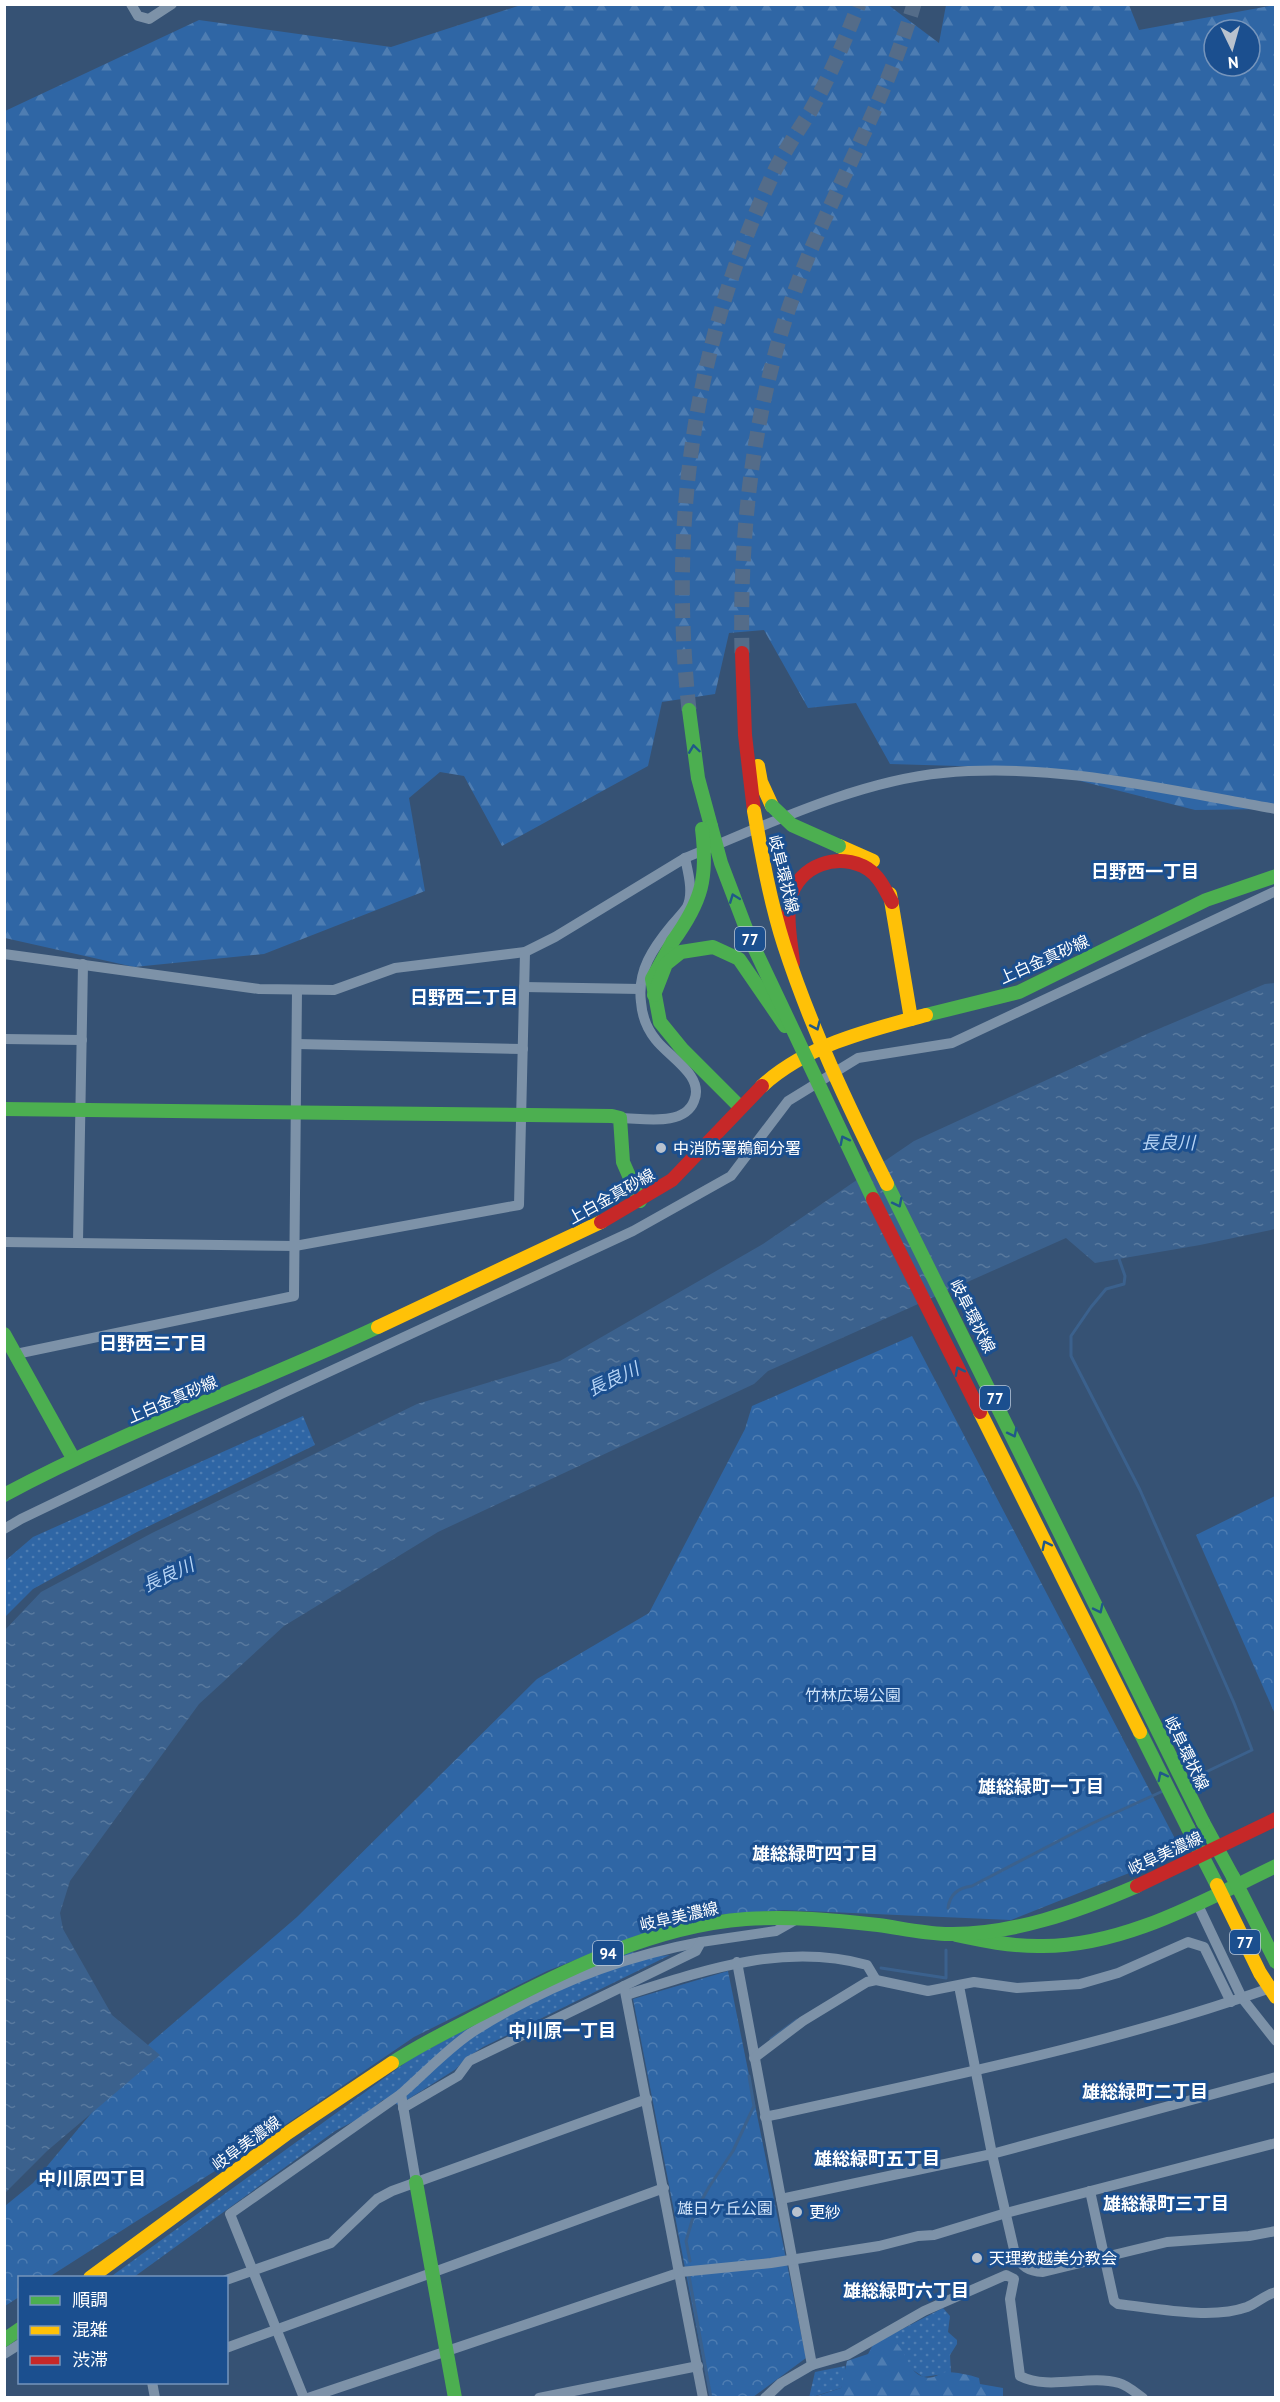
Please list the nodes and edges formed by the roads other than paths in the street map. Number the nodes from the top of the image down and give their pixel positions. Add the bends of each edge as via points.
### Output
1 (130, 4) edge
2 (172, 4) edge
3 (742, 653) tunnel mouth
4 (742, 674) junction
5 (688, 710) tunnel mouth
6 (1275, 808) edge
7 (707, 828) junction
8 (839, 853) junction
9 (685, 858) junction
10 (1275, 876) edge
11 (1275, 891) edge
12 (677, 947) junction
13 (525, 952) junction
14 (4, 954) edge
15 (83, 964) junction
16 (794, 972) junction
17 (524, 987) junction
18 (640, 989) junction
19 (297, 990) junction
20 (911, 1019) junction
21 (4, 1039) edge
22 (82, 1040) junction
23 (297, 1044) junction
24 (800, 1047) junction
25 (523, 1049) junction
26 (740, 1107) junction
27 (4, 1109) edge
28 (81, 1110) junction
29 (296, 1114) junction
30 (522, 1116) junction
31 (620, 1118) junction
32 (640, 1201) junction
33 (4, 1242) edge
34 (78, 1242) junction
35 (295, 1246) junction
36 (4, 1334) edge
37 (16, 1354) junction
38 (73, 1458) junction
39 (4, 1495) edge
40 (4, 1529) edge
41 (1275, 1819) edge
42 (1217, 1847) junction
43 (1201, 1855) junction
44 (1275, 1866) edge
45 (1197, 1903) junction
46 (800, 1918) junction
47 (952, 1934) junction
48 (701, 1942) junction
49 (736, 1962) junction
50 (1275, 1962) edge
51 (876, 1980) junction
52 (959, 1986) junction
53 (1275, 1986) edge
54 (625, 1991) junction
55 (1275, 1997) edge
56 (1242, 1998) junction
57 (1231, 2002) junction
58 (1275, 2041) edge
59 (754, 2058) junction
60 (977, 2070) junction
61 (1275, 2077) edge
62 (401, 2094) junction
63 (647, 2099) junction
64 (403, 2108) junction
65 (765, 2117) junction
66 (1275, 2143) edge
67 (992, 2154) junction
68 (416, 2182) junction
69 (664, 2188) junction
70 (1090, 2191) junction
71 (781, 2199) junction
72 (1006, 2213) junction
73 (1275, 2231) edge
74 (1104, 2255) junction
75 (792, 2259) junction
76 (252, 2271) junction
77 (681, 2271) junction
78 (433, 2274) junction
79 (91, 2276) edge
80 (228, 2279) edge
81 (1275, 2292) edge
82 (18, 2330) edge
83 (276, 2330) junction
84 (4, 2340) edge
85 (18, 2345) edge
86 (228, 2347) edge
87 (446, 2350) junction
88 (4, 2354) edge
89 (812, 2365) junction
90 (698, 2366) junction
91 (304, 2397) edge
92 (308, 2397) edge
93 (455, 2397) edge
94 (539, 2397) edge
95 (703, 2397) edge
96 (765, 2397) edge
97 (1143, 2397) edge

1 - 2 street via 138,16 149,18
3 - 4 main road, 岐阜環状線 / 77
4 - 8 main road, 77, bridge via 761,782 772,806 792,825
4 - 16 main road, 岐阜環状線 / 77, bridge via 754,811 769,887
7 -> 5 main road, 岐阜環状線 / 77
6 - 9 street via 1086,777 1000,771 942,773 897,781 804,810
7 - 12 main road, 77, bridge via 706,882
24 -> 7 main road, 岐阜環状線 / 77, bridge
8 - 16 main road, 77, bridge via 803,875 794,889 789,907
8 - 20 main road, 77 via 874,862 886,874
9 - 13 street via 555,938
9 - 18 street via 690,891 687,906 648,957
10 - 20 main road, 上白金真砂線 via 1206,900 1019,992
11 - 40 street via 952,1043 858,1058 788,1101 731,1176 633,1231 271,1399
12 - 24 main road, 77, bridge via 713,947 739,959
12 - 26 main road, 77 via 652,979 655,1009 666,1031
13 - 17 street
13 - 19 street via 395,968 334,990
14 - 15 street
15 - 19 street via 259,989
15 - 22 street
16 -> 42 main road, 岐阜環状線 / 77, bridge via 847,1102
17 - 18 street
17 - 25 street
18 - 31 street via 645,1023 688,1072 696,1085 695,1100 678,1118
19 - 23 street
20 - 26 main road, 上白金真砂線 via 834,1042 782,1070
21 - 22 street
22 - 28 street
23 - 25 street
23 - 29 street
43 -> 24 main road, 岐阜環状線 / 77, bridge
25 - 30 street
26 - 32 main road, 上白金真砂線 via 672,1180
27 - 28 main road
28 - 29 main road
28 - 34 street
29 - 30 main road
29 - 35 street
30 - 31 main road
30 - 35 street via 519,1204
31 - 32 main road via 623,1162
32 - 38 main road, 上白金真砂線 via 314,1357
33 - 34 street
34 - 35 street
35 - 37 street via 294,1296
36 - 37 main road
37 - 38 main road
38 - 39 main road, 上白金真砂線
41 - 42 main road, 岐阜美濃線 / 94
42 - 43 main road, 岐阜美濃線 / 94
42 - 50 main road, 岐阜環状線 / 77, bridge
43 - 47 main road, 岐阜美濃線 / 94 via 1048,1920
43 - 55 main road, 岐阜環状線 / 77, bridge
44 - 45 main road
45 - 47 main road via 1114,1936 1078,1944 1019,1947
45 - 56 street
46 - 47 main road, 岐阜美濃線 / 94
46 - 48 street via 776,1931
46 - 79 main road, 岐阜美濃線 / 94 via 705,1925 650,1938 544,1980 410,2051 323,2107
48 - 54 street via 696,1951
48 - 62 street via 614,1963 545,1992 469,2034
49 - 51 street via 791,1958 853,1961 867,1965
49 - 54 street
49 - 59 street
51 - 52 street via 928,1991
51 - 59 street via 803,2021
52 - 57 street via 974,1982 1017,1988 1080,1984 1118,1973 1188,1942 1204,1947
52 - 60 street
53 - 56 street
54 - 63 street
54 - 64 street via 469,2061 458,2076
56 - 57 street
56 - 58 street
57 - 60 street
59 - 65 street
60 - 65 street
60 - 67 street
61 - 67 street
62 - 64 street
62 - 76 street via 230,2214
63 - 68 street
63 - 69 street
64 - 68 street
65 - 71 street
66 - 70 street
67 - 71 street
67 - 72 street
68 - 76 street via 377,2199 331,2244
68 - 78 main road
69 - 77 street
69 - 78 street
70 - 72 street
70 - 74 street
71 - 75 street
72 - 74 street via 1015,2254 1021,2266 1032,2271 1043,2272
72 - 75 street via 934,2235
73 - 74 street via 1167,2242
74 - 81 street via 1114,2301 1118,2304 1224,2311 1247,2307
75 - 77 street
75 - 89 street
76 - 80 street
76 - 83 street
77 - 87 street
77 - 90 street
78 - 83 street
78 - 87 main road
82 - 84 main road
83 - 86 street
83 - 91 street
85 - 88 street
87 - 92 street
87 - 93 main road
89 - 96 street
89 - 97 street via 847,2355 924,2311 1006,2275 1012,2276 1014,2285 1010,2299 1020,2376 1036,2381 1120,2383
90 - 94 street
90 - 95 street

